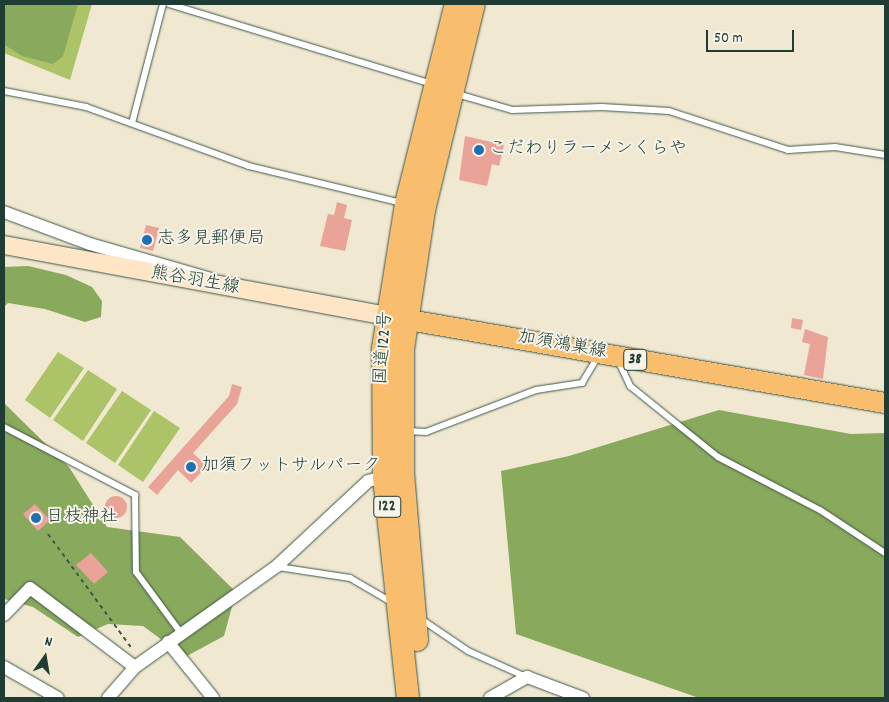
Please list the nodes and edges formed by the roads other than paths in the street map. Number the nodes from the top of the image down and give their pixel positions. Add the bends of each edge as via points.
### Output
1 (163, 4) edge
2 (168, 4) edge
3 (456, 4) edge
4 (474, 4) edge
5 (443, 89) junction
6 (4, 91) edge
7 (132, 122) junction
8 (885, 155) edge
9 (406, 204) junction
10 (4, 212) edge
11 (4, 245) edge
12 (224, 287) junction
13 (396, 317) junction
14 (608, 355) junction
15 (885, 403) edge
16 (4, 427) edge
17 (401, 431) junction
18 (384, 476) junction
19 (885, 553) edge
20 (277, 566) junction
21 (406, 611) junction
22 (4, 615) edge
23 (181, 633) junction
24 (168, 642) junction
25 (138, 664) junction
26 (4, 667) edge
27 (527, 677) junction
28 (58, 698) edge
29 (108, 698) edge
30 (213, 698) edge
31 (408, 698) edge
32 (423, 698) edge
33 (490, 698) edge
34 (583, 698) edge

1 - 7 lane
2 - 5 lane
3 - 5 highway, 国道122号 / 122
4 - 5 highway, 国道122号 / 122
5 - 8 lane via 512,110 602,106 669,111 788,150 835,147
5 - 9 highway, 国道122号 / 122
5 - 13 highway, 国道122号 / 122
6 - 7 lane via 86,107
7 - 9 lane via 248,166
9 - 13 highway, 国道122号 / 122
10 - 12 street via 90,244 194,271
11 - 12 main road, 熊谷羽生線
12 - 13 main road, 熊谷羽生線
13 - 14 main road, 加須鴻巣線 / 38
13 - 17 highway, 国道122号 / 122
13 - 18 highway, 国道122号 / 122
14 - 15 main road, 加須鴻巣線 / 38
14 - 17 lane via 582,383 536,390 426,432
14 - 19 lane via 630,386 718,457 820,510
16 - 23 lane via 135,495 136,572
17 - 21 highway, 国道122号 / 122
18 - 20 street via 368,481
18 - 21 highway, 国道122号 / 122
20 - 21 lane via 350,578
20 - 23 street
21 - 27 lane via 468,651
21 - 31 highway, 国道122号 / 122
21 - 32 highway, 国道122号 / 122
22 - 25 street via 30,588
23 - 24 street
24 - 25 street
24 - 30 street
25 - 29 street
26 - 28 street
27 - 33 street
27 - 34 street

